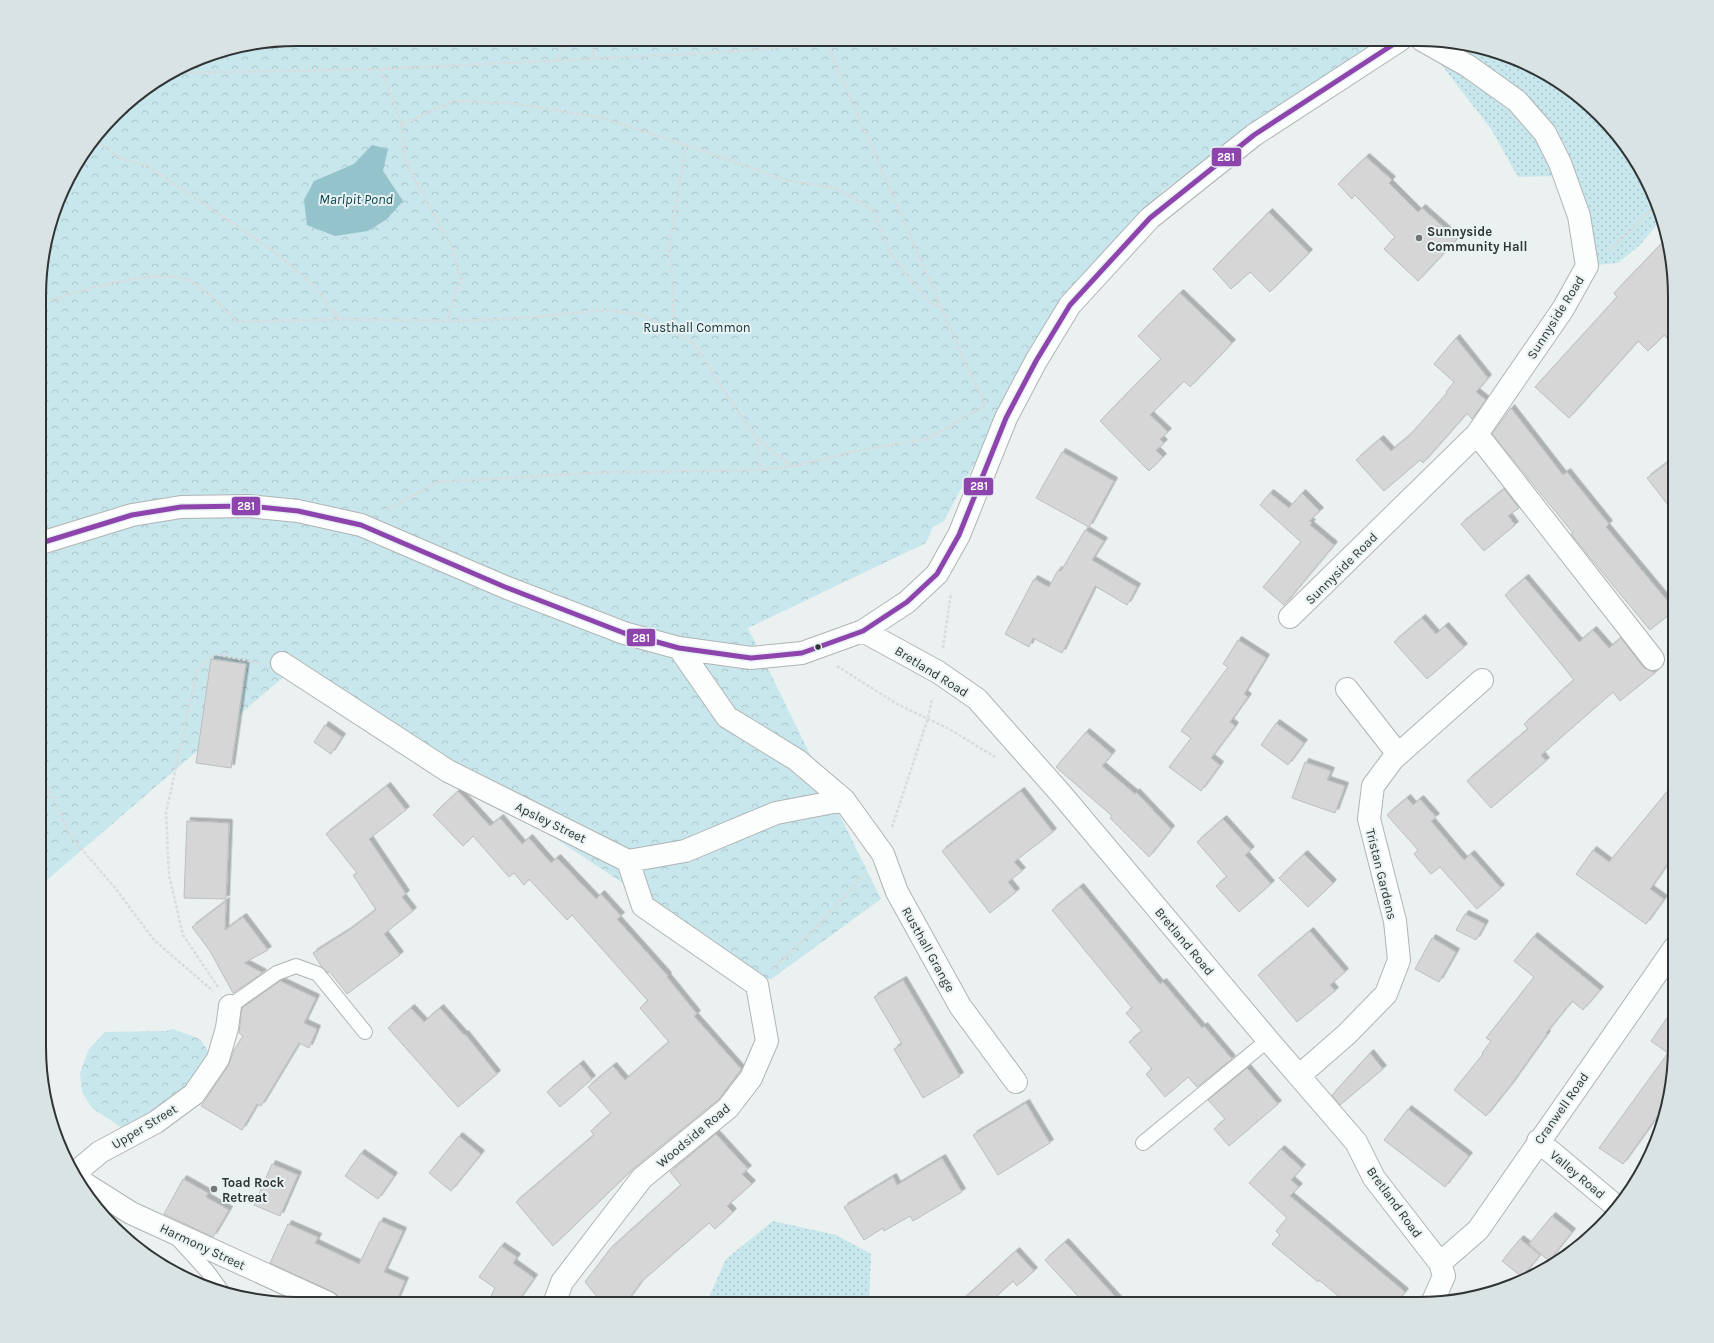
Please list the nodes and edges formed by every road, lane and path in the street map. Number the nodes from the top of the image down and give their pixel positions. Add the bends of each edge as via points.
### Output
1 (566, 46) edge
2 (593, 46) edge
3 (801, 46) edge
4 (828, 46) edge
5 (1391, 46) edge
6 (1434, 47) edge
7 (594, 59) junction
8 (555, 60) junction
9 (381, 69) junction
10 (184, 73) edge
11 (402, 125) junction
12 (99, 142) edge
13 (686, 145) junction
14 (1652, 209) edge
15 (1587, 266) junction
16 (46, 302) edge
17 (943, 308) junction
18 (338, 319) junction
19 (447, 321) junction
20 (675, 332) junction
21 (987, 405) junction
22 (1476, 434) junction
23 (999, 436) junction
24 (757, 439) junction
25 (793, 466) junction
26 (761, 470) junction
27 (361, 526) junction
28 (46, 541) edge
29 (952, 588) dead end
30 (1290, 617) dead end
31 (863, 630) junction
32 (680, 648) junction
33 (811, 650) junction
34 (1653, 659) dead end
35 (282, 663) joint
36 (938, 672) junction
37 (1482, 680) dead end
38 (1347, 689) dead end
39 (1398, 754) junction
40 (1000, 760) dead end
41 (46, 784) edge
42 (844, 800) junction
43 (628, 861) junction
44 (1668, 956) edge
45 (230, 1006) junction
46 (365, 1032) dead end
47 (1268, 1040) junction
48 (1300, 1075) junction
49 (1016, 1082) dead end
50 (1538, 1141) junction
51 (1143, 1143) dead end
52 (79, 1170) edge
53 (88, 1186) edge
54 (1613, 1203) edge
55 (172, 1232) junction
56 (1440, 1263) junction
57 (217, 1284) edge
58 (1435, 1296) edge
59 (313, 1297) edge
60 (557, 1297) edge

1 - 8 path
2 - 7 path
3 - 7 path
4 - 17 path
5 - 23 street via 1254,135 1150,218 1070,305 1036,361
6 - 15 street, Sunnyside Road via 1468,66 1517,101 1545,133 1560,163 1579,216
7 - 8 path
8 - 9 path
9 - 10 path
9 - 11 path
11 - 13 path via 452,101 512,103 603,118
11 - 19 path via 404,158 451,245 461,279
12 - 18 path via 120,158 148,166 272,250 314,285
13 - 17 path via 786,180 836,188 873,210 892,254 927,300
13 - 20 path via 670,242
14 - 15 path via 1602,258
15 - 22 street, Sunnyside Road via 1563,309
16 - 18 path via 125,280 166,277 189,280 237,322
17 - 21 path via 970,373
18 - 19 path
19 - 20 path via 538,317 600,310 641,314
20 - 24 path via 694,343
21 - 23 path
21 - 25 path via 927,439 867,449
22 - 30 street, Sunnyside Road
22 - 34 street
23 - 31 street via 959,536 937,574 907,602
24 - 25 path
24 - 26 path
25 - 26 path
26 - 27 path via 609,472 438,482
27 - 28 street via 298,511 248,506 181,507 132,515
27 - 32 street via 505,587 624,633
29 - 36 path
31 - 33 street
31 - 36 street, Bretland Road
32 - 33 street via 751,658
32 - 42 street, Rusthall Grange via 727,717 797,760
33 - 40 path via 896,704 951,730
35 - 43 street, Apsley Street via 448,771
35 - 45 path via 259,663 214,654 197,670 166,813 169,875 183,935
36 - 47 street, Bretland Road via 977,700 1062,795
37 - 39 street, Tristan Gardens
38 - 39 street
39 - 48 street, Tristan Gardens via 1373,786 1369,819 1395,921 1399,960 1386,994 1347,1034
41 - 45 path via 71,837 116,889 154,940
42 - 43 street via 776,813 685,850
42 - 49 street, Rusthall Grange via 883,854 897,892 960,1006
43 - 60 street, Woodside Road via 643,906 757,985 767,1041 751,1078 728,1108 642,1178 562,1282
44 - 50 street, Cranwell Road
45 - 46 lane via 277,973 296,966 318,974
45 - 52 street, Upper Street via 218,1059 194,1094 156,1122 100,1152
47 - 48 street, Bretland Road
47 - 51 lane
48 - 56 street, Bretland Road via 1356,1142 1374,1178
50 - 54 street, Valley Road
50 - 56 street, Cranwell Road via 1478,1230
53 - 55 street, Harmony Street via 131,1213
55 - 57 lane
55 - 59 street, Harmony Street
56 - 58 street via 1444,1276

